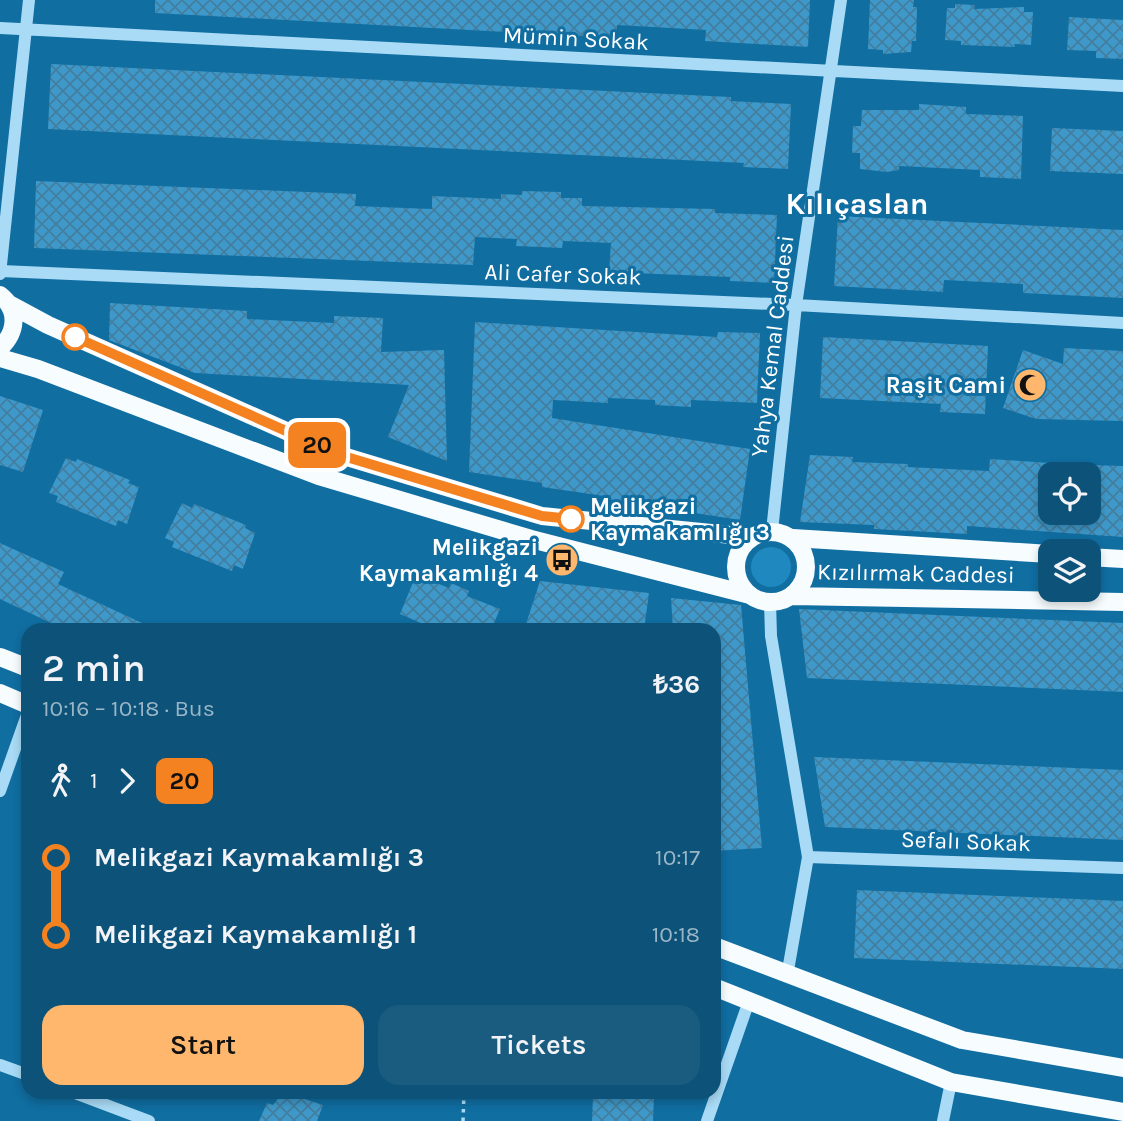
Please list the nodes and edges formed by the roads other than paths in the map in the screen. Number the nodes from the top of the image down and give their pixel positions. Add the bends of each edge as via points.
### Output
1 (29, 0) edge
2 (841, 0) edge
3 (0, 28) edge
4 (28, 29) junction
5 (831, 73) junction
6 (1123, 86) edge
7 (0, 273) edge
8 (5, 300) edge
9 (796, 305) junction
10 (1123, 323) edge
11 (0, 348) edge
12 (0, 358) edge
13 (772, 531) junction
14 (751, 537) junction
15 (793, 538) junction
16 (1038, 553) edge
17 (1101, 558) edge
18 (1123, 559) edge
19 (750, 595) junction
20 (792, 596) junction
21 (770, 602) junction
22 (1123, 602) edge
23 (0, 657) edge
24 (21, 665) edge
25 (0, 693) edge
26 (21, 702) edge
27 (21, 732) edge
28 (0, 791) edge
29 (808, 857) junction
30 (1123, 868) edge
31 (721, 949) edge
32 (787, 976) junction
33 (721, 990) edge
34 (749, 1001) junction
35 (0, 1065) edge
36 (1123, 1068) edge
37 (21, 1072) edge
38 (721, 1081) edge
39 (951, 1082) junction
40 (91, 1099) edge
41 (715, 1099) edge
42 (1123, 1112) edge
43 (149, 1121) edge
44 (707, 1121) edge
45 (943, 1121) edge

1 - 4 street
2 - 5 street, Yahya Kemal Caddesi
3 - 4 street, Mümin Sokak
4 - 5 street, Mümin Sokak
4 - 7 street
5 - 6 street, Mümin Sokak
5 - 9 street, Yahya Kemal Caddesi
7 - 9 street, Ali Cafer Sokak
8 - 11 main road via 14,323
8 - 14 main road via 48,325 340,455 542,516
9 - 10 street, Ali Cafer Sokak
9 - 13 street, Yahya Kemal Caddesi
12 - 19 main road via 319,477 531,539
13 - 14 main road
13 - 15 main road
14 - 19 main road via 736,566 737,577
15 - 16 main road, Kızılırmak Caddesi
15 - 20 main road via 807,567
17 - 18 main road
19 - 21 main road
20 - 21 main road
20 - 22 main road, Kızılırmak Caddesi
21 - 29 street via 771,636
23 - 24 main road
25 - 26 main road
27 - 28 street
29 - 30 street, Sefalı Sokak
29 - 32 street
31 - 32 main road
32 - 36 main road via 962,1040
33 - 34 main road
34 - 38 street
34 - 39 main road
35 - 37 street
39 - 42 main road
39 - 45 street
40 - 43 street
41 - 44 street

